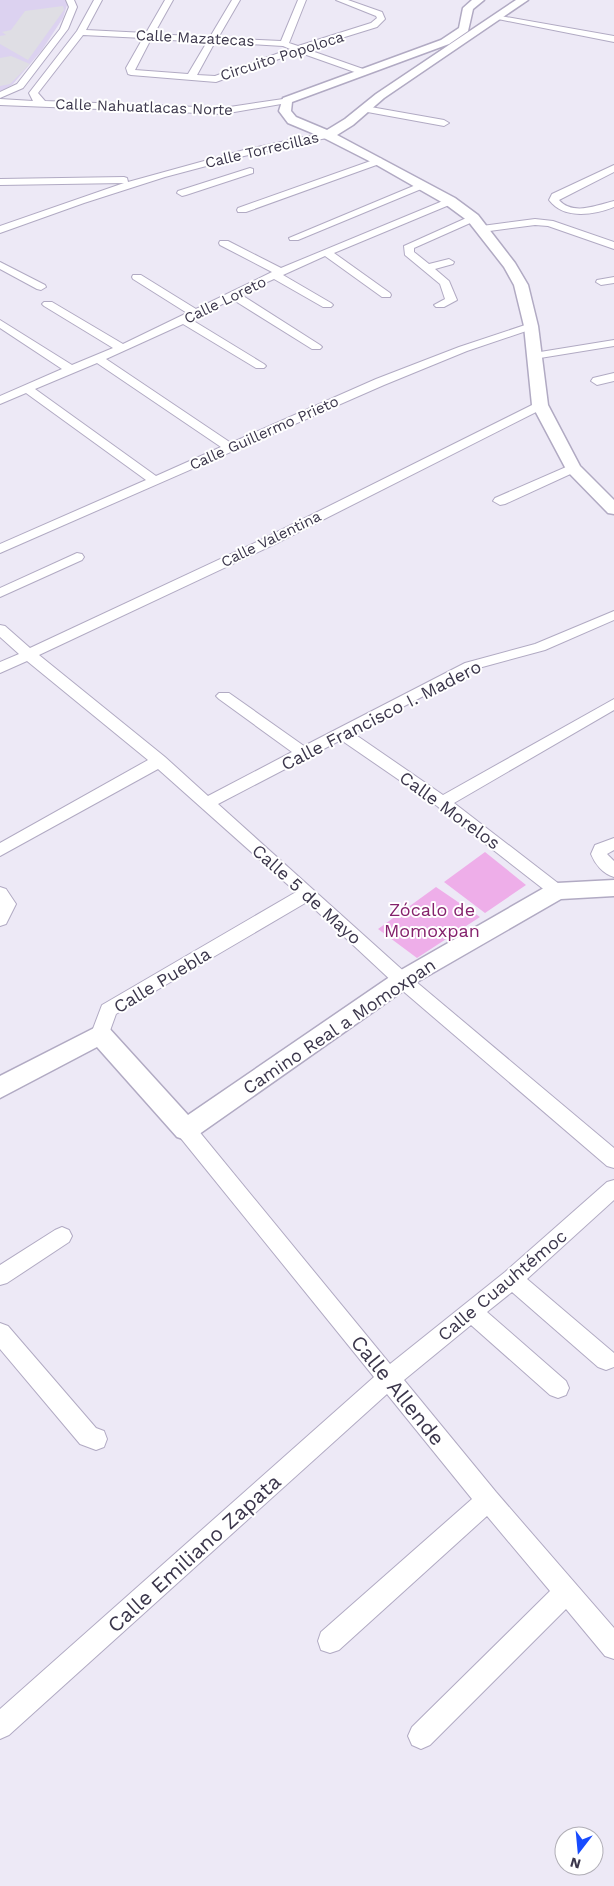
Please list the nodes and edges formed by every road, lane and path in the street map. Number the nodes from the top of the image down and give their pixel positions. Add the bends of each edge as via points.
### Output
1 (70, 0) edge
2 (98, 0) edge
3 (169, 0) edge
4 (236, 0) edge
5 (302, 0) edge
6 (340, 0) edge
7 (485, 0) edge
8 (523, 0) edge
9 (467, 18) junction
10 (495, 19) junction
11 (81, 32) junction
12 (149, 36) junction
13 (214, 38) junction
14 (614, 38) edge
15 (284, 44) junction
16 (298, 49) junction
17 (363, 72) junction
18 (191, 77) junction
19 (20, 86) junction
20 (37, 88) junction
21 (0, 95) edge
22 (287, 100) junction
23 (0, 102) edge
24 (43, 104) junction
25 (365, 109) junction
26 (444, 123) dead end
27 (328, 135) junction
28 (229, 156) junction
29 (379, 161) junction
30 (614, 168) edge
31 (138, 181) junction
32 (4, 182) edge
33 (40, 184) junction
34 (423, 185) junction
35 (182, 193) dead end
36 (90, 196) junction
37 (450, 201) junction
38 (614, 204) edge
39 (242, 210) dead end
40 (478, 223) junction
41 (0, 230) edge
42 (294, 238) dead end
43 (224, 243) dead end
44 (614, 246) edge
45 (326, 252) junction
46 (449, 262) dead end
47 (0, 266) edge
48 (427, 268) junction
49 (278, 274) junction
50 (136, 277) dead end
51 (614, 280) edge
52 (601, 282) dead end
53 (41, 287) dead end
54 (232, 294) junction
55 (386, 295) dead end
56 (48, 304) dead end
57 (327, 305) dead end
58 (440, 305) dead end
59 (195, 313) junction
60 (184, 320) junction
61 (0, 323) edge
62 (531, 326) junction
63 (614, 343) edge
64 (316, 347) dead end
65 (122, 348) junction
66 (534, 356) junction
67 (98, 358) junction
68 (260, 366) dead end
69 (71, 370) junction
70 (614, 377) edge
71 (597, 381) dead end
72 (27, 389) junction
73 (0, 400) edge
74 (540, 405) junction
75 (231, 448) junction
76 (573, 468) junction
77 (155, 481) junction
78 (500, 501) dead end
79 (614, 509) edge
80 (0, 549) edge
81 (77, 557) dead end
82 (0, 593) edge
83 (614, 615) edge
84 (0, 629) edge
85 (28, 654) junction
86 (0, 668) edge
87 (224, 696) dead end
88 (614, 704) edge
89 (342, 733) junction
90 (304, 753) junction
91 (159, 761) junction
92 (443, 802) junction
93 (207, 803) junction
94 (614, 844) edge
95 (0, 850) edge
96 (614, 871) edge
97 (614, 888) edge
98 (556, 891) junction
99 (0, 893) edge
100 (308, 893) junction
101 (0, 920) edge
102 (402, 980) junction
103 (100, 1034) junction
104 (0, 1088) edge
105 (186, 1130) junction
106 (614, 1160) edge
107 (614, 1188) edge
108 (62, 1236) dead end
109 (0, 1276) edge
110 (512, 1279) junction
111 (471, 1312) junction
112 (0, 1333) edge
113 (606, 1360) dead end
114 (388, 1379) junction
115 (558, 1388) dead end
116 (96, 1439) dead end
117 (488, 1500) junction
118 (566, 1593) junction
119 (330, 1641) dead end
120 (614, 1647) edge
121 (0, 1726) edge
122 (421, 1736) dead end

1 - 19 street via 73,7 64,29
2 - 11 street
3 - 12 street
4 - 13 street, Circuito Popoloca
5 - 15 street
6 - 16 street, Circuito Popoloca via 379,14 381,19 358,31
7 - 9 street via 468,8
8 - 10 street, Calle Torrecillas via 507,6
9 - 10 street
9 - 17 street via 464,29 445,42
10 - 14 street
10 - 25 street, Calle Torrecillas
11 - 12 street, Calle Mazatecas
11 - 20 street
12 - 13 street, Calle Mazatecas
12 - 18 street via 130,68 131,72
13 - 15 street, Calle Mazatecas
13 - 18 street, Circuito Popoloca
15 - 16 street, Calle Mazatecas
16 - 17 street, Calle Mazatecas
16 - 18 street, Circuito Popoloca via 216,79
17 - 22 street
19 - 20 street
19 - 21 street
20 - 24 street via 33,93
22 - 24 street, Calle Nahuatlacas Norte via 223,112
22 - 27 street via 285,110 292,120
23 - 24 street, Calle Nahuatlacas Norte
25 - 26 street
25 - 27 street, Calle Torrecillas
27 - 28 street, Calle Torrecillas
27 - 29 street
28 - 31 street, Calle Torrecillas
28 - 35 street via 250,171
29 - 34 street
29 - 39 street
30 - 38 street via 556,196 554,200 558,205 585,213
31 - 33 street
31 - 36 street, Calle Torrecillas
32 - 33 street
33 - 36 street
34 - 37 street
34 - 42 street
36 - 41 street, Calle Torrecillas
37 - 40 street
37 - 45 street, Calle Loreto
40 - 44 street via 549,223
40 - 48 street via 409,246 409,253
40 - 62 street via 521,285
43 - 49 street
45 - 49 street, Calle Loreto
45 - 55 street
46 - 48 street
47 - 53 street
48 - 58 street via 445,283 451,300
49 - 54 street, Calle Loreto
49 - 57 street
50 - 59 street
51 - 52 street
54 - 59 street, Calle Loreto
54 - 64 street
56 - 65 street
59 - 60 street, Calle Loreto
60 - 65 street, Calle Loreto
60 - 68 street
61 - 69 street via 14,337
62 - 66 street
62 - 75 street, Calle Guillermo Prieto via 463,348
63 - 66 street
65 - 67 street, Calle Loreto
66 - 74 street
67 - 69 street, Calle Loreto
67 - 75 street
69 - 72 street, Calle Loreto
70 - 71 street
72 - 73 street, Calle Loreto
72 - 77 street
74 - 76 street
74 - 85 street, Calle Valentina via 268,542
75 - 77 street, Calle Guillermo Prieto
76 - 78 street
76 - 79 street
77 - 80 street, Calle Guillermo Prieto
81 - 82 street
83 - 89 street, Calle Francisco I. Madero via 540,647 470,666
84 - 85 street, Calle 5 de Mayo
85 - 86 street, Calle Valentina
85 - 91 street, Calle 5 de Mayo
87 - 90 street
88 - 92 street
89 - 90 street, Calle Francisco I. Madero
89 - 92 street, Calle Morelos
90 - 93 street, Calle Francisco I. Madero
91 - 93 street, Calle 5 de Mayo
91 - 95 street
92 - 98 street, Calle Morelos
93 - 100 street, Calle 5 de Mayo
94 - 96 street via 601,849 599,854
97 - 98 street, Camino Real a Momoxpan
98 - 102 street, Camino Real a Momoxpan
99 - 101 street via 7,904
100 - 102 street, Calle 5 de Mayo
100 - 103 street, Calle Puebla via 108,1010
102 - 105 street, Camino Real a Momoxpan
102 - 106 street, Calle 5 de Mayo
103 - 104 street, Calle Puebla
103 - 105 street
105 - 114 street, Calle Allende
107 - 110 street, Calle Cuauhtémoc
108 - 109 street
110 - 111 street, Calle Cuauhtémoc
110 - 113 street
111 - 114 street, Calle Cuauhtémoc
111 - 115 street
112 - 116 street via 88,1436
114 - 117 street, Calle Allende
114 - 121 street, Calle Emiliano Zapata
117 - 118 street, Calle Allende
117 - 119 street
118 - 120 street, Calle Allende
118 - 122 street

